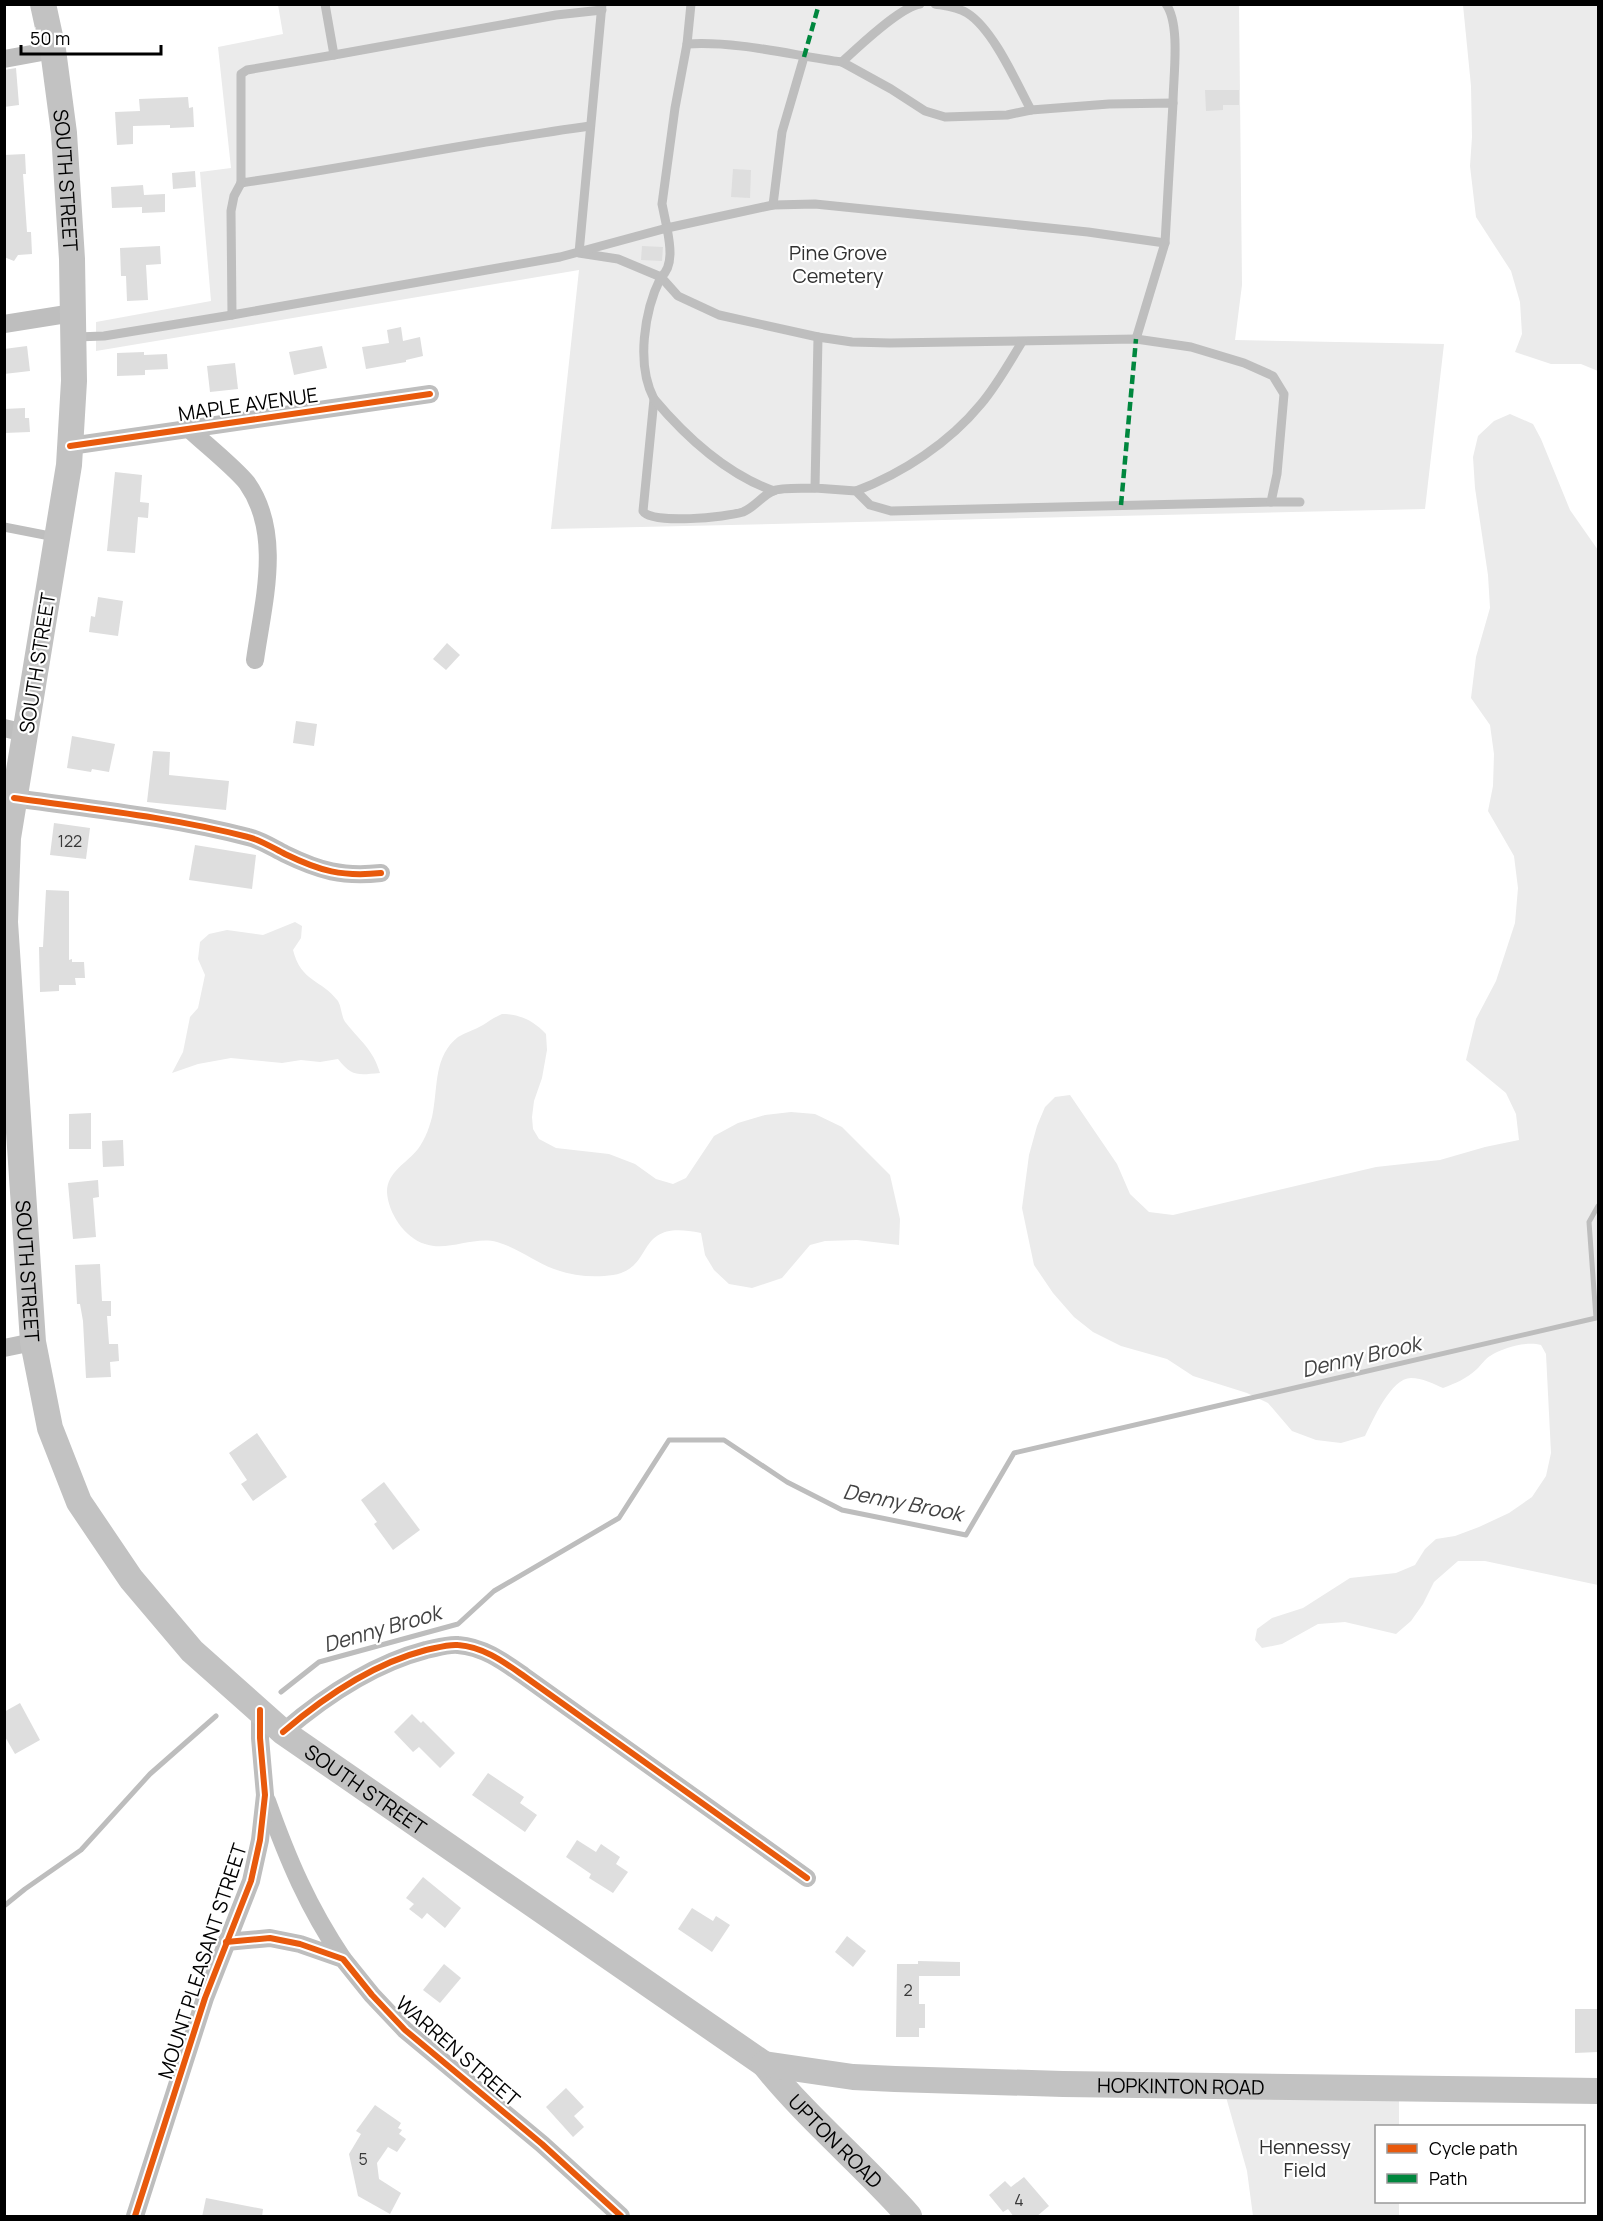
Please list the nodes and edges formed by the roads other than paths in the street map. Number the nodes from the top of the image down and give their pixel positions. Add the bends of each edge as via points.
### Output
1 (43, 4) edge
2 (325, 4) edge
3 (691, 4) edge
4 (920, 4) edge
5 (935, 4) edge
6 (1166, 4) edge
7 (602, 7) edge
8 (687, 44) junction
9 (53, 50) junction
10 (334, 55) junction
11 (804, 57) junction
12 (4, 59) edge
13 (842, 62) junction
14 (1173, 103) junction
15 (1031, 110) junction
16 (590, 126) junction
17 (241, 183) junction
18 (773, 205) junction
19 (667, 228) junction
20 (1165, 243) junction
21 (579, 253) junction
22 (661, 278) junction
23 (232, 315) junction
24 (4, 324) edge
25 (73, 325) junction
26 (818, 338) junction
27 (1136, 339) junction
28 (1022, 342) junction
29 (430, 394) dead end
30 (654, 399) junction
31 (189, 429) junction
32 (70, 446) junction
33 (815, 488) junction
34 (856, 490) junction
35 (774, 491) junction
36 (1271, 502) junction
37 (1300, 502) dead end
38 (4, 527) edge
39 (57, 538) junction
40 (255, 660) dead end
41 (15, 731) edge
42 (14, 798) junction
43 (381, 873) dead end
44 (33, 1342) junction
45 (4, 1348) edge
46 (260, 1710) junction
47 (283, 1732) junction
48 (265, 1795) junction
49 (807, 1878) dead end
50 (226, 1942) junction
51 (343, 1959) junction
52 (764, 2064) junction
53 (1599, 2091) edge
54 (135, 2217) edge
55 (621, 2217) edge
56 (909, 2217) edge

1 - 9 main road, SOUTH STREET
2 - 10 lane
3 - 8 lane
4 - 13 lane via 897,16
5 - 15 lane via 966,13 983,27
6 - 14 lane via 1173,24
7 - 10 lane
7 - 16 lane
8 - 11 lane via 754,47
8 - 19 lane via 662,204
9 - 12 street
9 - 25 main road, SOUTH STREET via 65,144
10 - 17 lane via 241,74
11 - 13 lane
11 - 18 lane via 782,132
13 - 15 lane via 925,111 945,117 1007,115
14 - 15 lane
14 - 20 lane
16 - 17 lane
16 - 21 lane
17 - 23 lane via 231,211
18 - 19 lane
18 - 20 lane via 815,204
19 - 21 lane
19 - 22 lane via 669,266
20 - 27 lane
21 - 22 lane via 618,259
21 - 23 lane
22 - 26 lane via 678,296 719,315
22 - 30 lane via 651,297 645,353 646,384
23 - 25 lane via 104,336
24 - 25 street
25 - 32 main road, SOUTH STREET
26 - 28 lane via 890,343
26 - 33 lane
27 - 28 lane
27 - 36 lane via 1191,346 1273,376 1284,394
28 - 34 lane via 981,405 951,434 886,479
29 - 31 street, MAPLE AVENUE
30 - 35 lane via 686,434 718,460 752,483
30 - 35 lane via 645,515 676,519 722,516 743,511
31 - 32 street, MAPLE AVENUE
31 - 40 street via 246,483 262,511 267,570
32 - 39 main road, SOUTH STREET
33 - 34 lane
33 - 35 lane
34 - 36 lane via 870,505 891,511
36 - 37 lane
38 - 39 lane
39 - 41 main road, SOUTH STREET
41 - 42 main road, SOUTH STREET
42 - 43 street via 218,830 252,837 330,872 352,876
42 - 44 main road, SOUTH STREET via 8,838 5,922
44 - 45 street
44 - 46 main road, SOUTH STREET via 50,1428 79,1502 160,1616 192,1651
46 - 47 main road, SOUTH STREET
46 - 48 street, MOUNT PLEASANT STREET
47 - 49 street via 334,1693 411,1654 457,1645 479,1650 525,1676
47 - 52 main road, SOUTH STREET
48 - 50 street, MOUNT PLEASANT STREET via 251,1881
48 - 51 street, WARREN STREET via 294,1873
50 - 51 street via 270,1938
50 - 54 street, MOUNT PLEASANT STREET
51 - 55 street, WARREN STREET via 405,2030
52 - 53 main road, HOPKINTON ROAD via 895,2079
52 - 56 main road, UPTON ROAD

